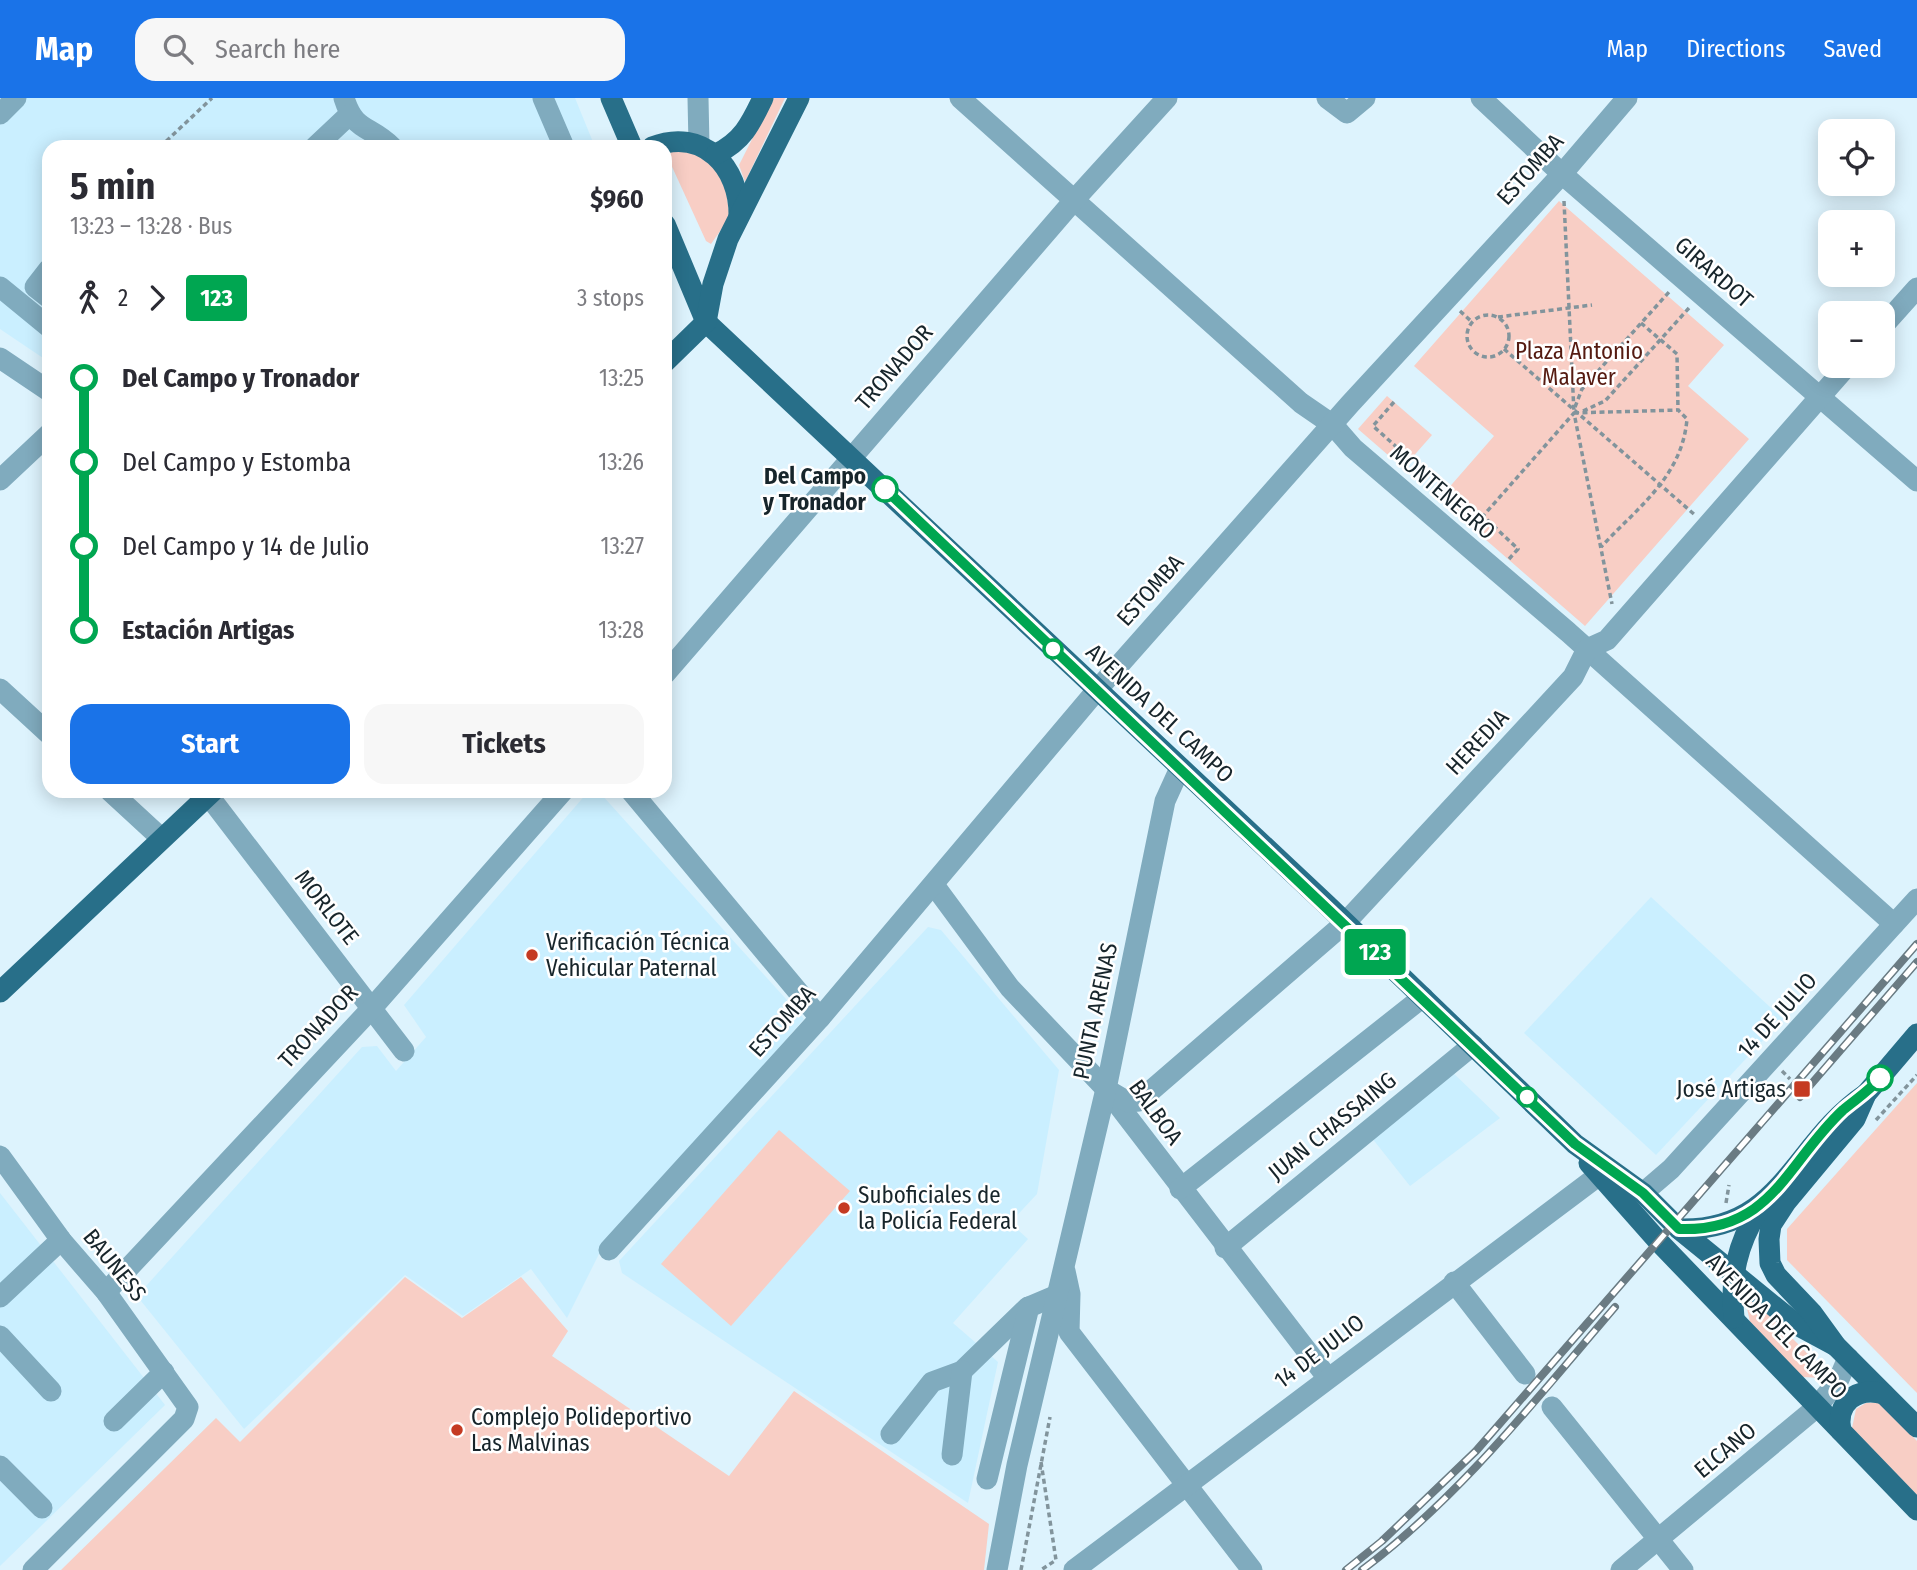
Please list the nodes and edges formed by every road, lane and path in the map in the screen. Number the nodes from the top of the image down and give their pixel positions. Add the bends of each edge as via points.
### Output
1 (16, 98) edge
2 (212, 98) edge
3 (543, 98) edge
4 (611, 98) edge
5 (698, 98) edge
6 (763, 98) edge
7 (799, 98) edge
8 (960, 98) edge
9 (1167, 98) edge
10 (1326, 98) edge
11 (1366, 98) edge
12 (1481, 98) edge
13 (1627, 98) edge
14 (347, 106) edge
15 (0, 114) edge
16 (167, 140) edge
17 (320, 140) edge
18 (385, 140) edge
19 (561, 140) edge
20 (629, 140) edge
21 (672, 143) edge
22 (707, 149) junction
23 (1562, 174) junction
24 (1076, 198) junction
25 (739, 219) junction
26 (672, 242) edge
27 (42, 278) edge
28 (1682, 278) junction
29 (0, 287) edge
30 (1917, 288) edge
31 (42, 292) edge
32 (1701, 295) junction
33 (1592, 305) dead end
34 (1569, 309) junction
35 (1895, 313) edge
36 (1498, 317) junction
37 (42, 321) edge
38 (706, 322) junction
39 (1641, 323) junction
40 (1660, 339) junction
41 (1504, 349) junction
42 (672, 355) edge
43 (0, 358) edge
44 (1836, 378) edge
45 (42, 386) edge
46 (1819, 398) junction
47 (1394, 402) dead end
48 (1678, 410) junction
49 (1574, 413) junction
50 (1333, 425) junction
51 (42, 441) edge
52 (851, 457) junction
53 (1410, 459) dead end
54 (0, 480) edge
55 (1917, 481) edge
56 (1660, 485) junction
57 (1707, 525) junction
58 (1601, 547) junction
59 (1495, 573) junction
60 (1617, 628) junction
61 (1587, 649) junction
62 (672, 666) edge
63 (0, 689) edge
64 (1097, 690) junction
65 (42, 728) edge
66 (1180, 768) junction
67 (118, 798) edge
68 (205, 798) edge
69 (214, 798) edge
70 (557, 798) edge
71 (637, 798) edge
72 (161, 838) junction
73 (934, 886) junction
74 (1917, 899) edge
75 (1345, 923) junction
76 (1894, 924) junction
77 (0, 992) edge
78 (1423, 997) junction
79 (372, 1008) junction
80 (820, 1018) junction
81 (1917, 1034) edge
82 (1473, 1045) junction
83 (404, 1051) dead end
84 (1106, 1089) junction
85 (1575, 1144) junction
86 (0, 1156) edge
87 (1598, 1176) junction
88 (1180, 1189) junction
89 (1643, 1193) junction
90 (1766, 1216) junction
91 (1679, 1229) junction
92 (61, 1240) junction
93 (1225, 1248) junction
94 (609, 1250) dead end
95 (1065, 1266) junction
96 (1732, 1272) junction
97 (1454, 1282) junction
98 (106, 1292) junction
99 (1055, 1296) junction
100 (0, 1297) edge
101 (1029, 1307) junction
102 (1734, 1318) junction
103 (0, 1336) edge
104 (1842, 1352) junction
105 (962, 1371) junction
106 (164, 1372) junction
107 (1525, 1374) dead end
108 (1327, 1377) junction
109 (51, 1391) dead end
110 (1884, 1394) junction
111 (1552, 1407) dead end
112 (1817, 1407) junction
113 (114, 1421) dead end
114 (1917, 1427) edge
115 (1841, 1431) junction
116 (891, 1434) dead end
117 (952, 1455) dead end
118 (0, 1466) edge
119 (987, 1479) dead end
120 (1186, 1486) junction
121 (42, 1508) dead end
122 (1917, 1510) edge
123 (1659, 1540) junction
124 (33, 1570) edge
125 (997, 1570) edge
126 (1021, 1570) edge
127 (1041, 1570) edge
128 (1074, 1570) edge
129 (1252, 1570) edge
130 (1621, 1570) edge
131 (1683, 1570) edge

1 - 15 street
2 - 16 path
3 - 19 street
4 - 20 main road
5 - 22 street
6 - 22 main road via 738,142
7 - 25 main road
8 - 24 street, MONTENEGRO
9 - 24 street, TRONADOR
10 - 11 street via 1347,113
12 - 23 street, GIRARDOT
13 - 23 street, ESTOMBA
14 - 17 street
14 - 18 street via 358,126 376,131
21 - 22 main road
22 - 25 main road via 736,183
23 - 28 street, GIRARDOT
23 - 34 path
23 - 50 street, ESTOMBA
24 - 50 street, MONTENEGRO via 1301,403
24 - 52 street, TRONADOR
25 - 38 main road via 720,260
26 - 38 main road
27 - 31 street via 35,287
28 - 32 street, GIRARDOT
28 - 39 path
29 - 37 street
30 - 35 street
32 - 40 path
32 - 46 street, GIRARDOT
33 - 34 path
34 - 36 path
34 - 49 path
36 - 41 path via 1509,334
36 - 41 path via 1484,315 1472,321 1467,342 1481,356 1495,356
38 - 42 main road
38 - 52 main road, AVENIDA DEL CAMPO
39 - 40 path
39 - 49 path via 1582,389
40 - 48 path via 1677,354
40 - 49 path via 1605,401
41 - 49 path
43 - 45 street
44 - 46 street, HEREDIA
46 - 55 street, GIRARDOT
46 - 57 street, HEREDIA
47 - 53 path via 1373,426
48 - 49 path
48 - 56 path via 1687,419 1685,444 1674,470
49 - 56 path
49 - 58 path
49 - 59 path via 1483,516 1518,548
50 - 59 street, MONTENEGRO
50 - 64 street, ESTOMBA
51 - 54 street
52 - 62 street, TRONADOR
52 - 64 main road, AVENIDA DEL CAMPO
56 - 57 path
56 - 58 path
57 - 60 street, HEREDIA
58 - 60 path
59 - 61 street, MONTENEGRO
60 - 61 street, HEREDIA
61 - 75 street, HEREDIA via 1573,677
61 - 76 street, MONTENEGRO
63 - 65 street
64 - 66 main road, AVENIDA DEL CAMPO
64 - 73 street, ESTOMBA
66 - 75 main road, AVENIDA DEL CAMPO
66 - 84 street, PUNTA ARENAS via 1165,801
67 - 72 street
68 - 72 main road
69 - 79 street, MORLOTE
70 - 79 street, TRONADOR
71 - 80 street
72 - 77 main road
73 - 80 street, ESTOMBA
73 - 84 street, BALBOA via 1010,988
74 - 76 street, 14 DE JULIO
75 - 78 main road, AVENIDA DEL CAMPO
75 - 84 street, HEREDIA via 1139,1101 1128,1102
76 - 89 street, 14 DE JULIO via 1671,1169
78 - 82 main road, AVENIDA DEL CAMPO
78 - 88 street
79 - 83 street, MORLOTE
79 - 98 street, TRONADOR
80 - 94 street, ESTOMBA
81 - 90 main road via 1866,1094 1855,1119 1786,1202
82 - 85 main road, AVENIDA DEL CAMPO
82 - 93 street, JUAN CHASSAING
84 - 88 street, BALBOA
84 - 95 street, PUNTA ARENAS
85 - 87 main road, AVENIDA DEL CAMPO
85 - 89 main road, AVENIDA DEL CAMPO
86 - 92 street, BAUNESS
87 - 97 street, 14 DE JULIO
87 - 102 main road, AVENIDA DEL CAMPO
88 - 93 street, BALBOA
89 - 91 main road, AVENIDA DEL CAMPO
90 - 91 main road
90 - 96 main road via 1743,1236
90 - 104 main road, AVENIDA DEL CAMPO via 1776,1275
91 - 96 main road, AVENIDA DEL CAMPO
92 - 98 street, BAUNESS
92 - 100 street
93 - 108 street, BALBOA
95 - 99 street, PUNTA ARENAS
95 - 120 street, PUNTA ARENAS via 1069,1332
96 - 102 main road
96 - 104 main road, AVENIDA DEL CAMPO via 1797,1325
97 - 107 street
97 - 108 street, 14 DE JULIO
98 - 106 street, BAUNESS
99 - 101 street
99 - 125 street, PUNTA ARENAS
101 - 105 street
101 - 119 street
102 - 112 main road, AVENIDA DEL CAMPO
103 - 109 street
104 - 110 main road, AVENIDA DEL CAMPO
104 - 112 street, ELCANO via 1839,1379
105 - 116 street via 932,1382
105 - 117 street
106 - 113 street
106 - 124 street, BAUNESS via 188,1407 184,1419
108 - 120 street, 14 DE JULIO
110 - 114 main road, AVENIDA DEL CAMPO
110 - 115 main road via 1866,1391 1850,1398 1840,1413
111 - 123 street
112 - 115 main road, AVENIDA DEL CAMPO
112 - 123 street, ELCANO
115 - 122 main road, AVENIDA DEL CAMPO
118 - 121 street
120 - 128 street, 14 DE JULIO
120 - 129 street
123 - 130 street, ELCANO
123 - 131 street
126 - 127 path via 1041,1459 1056,1560

